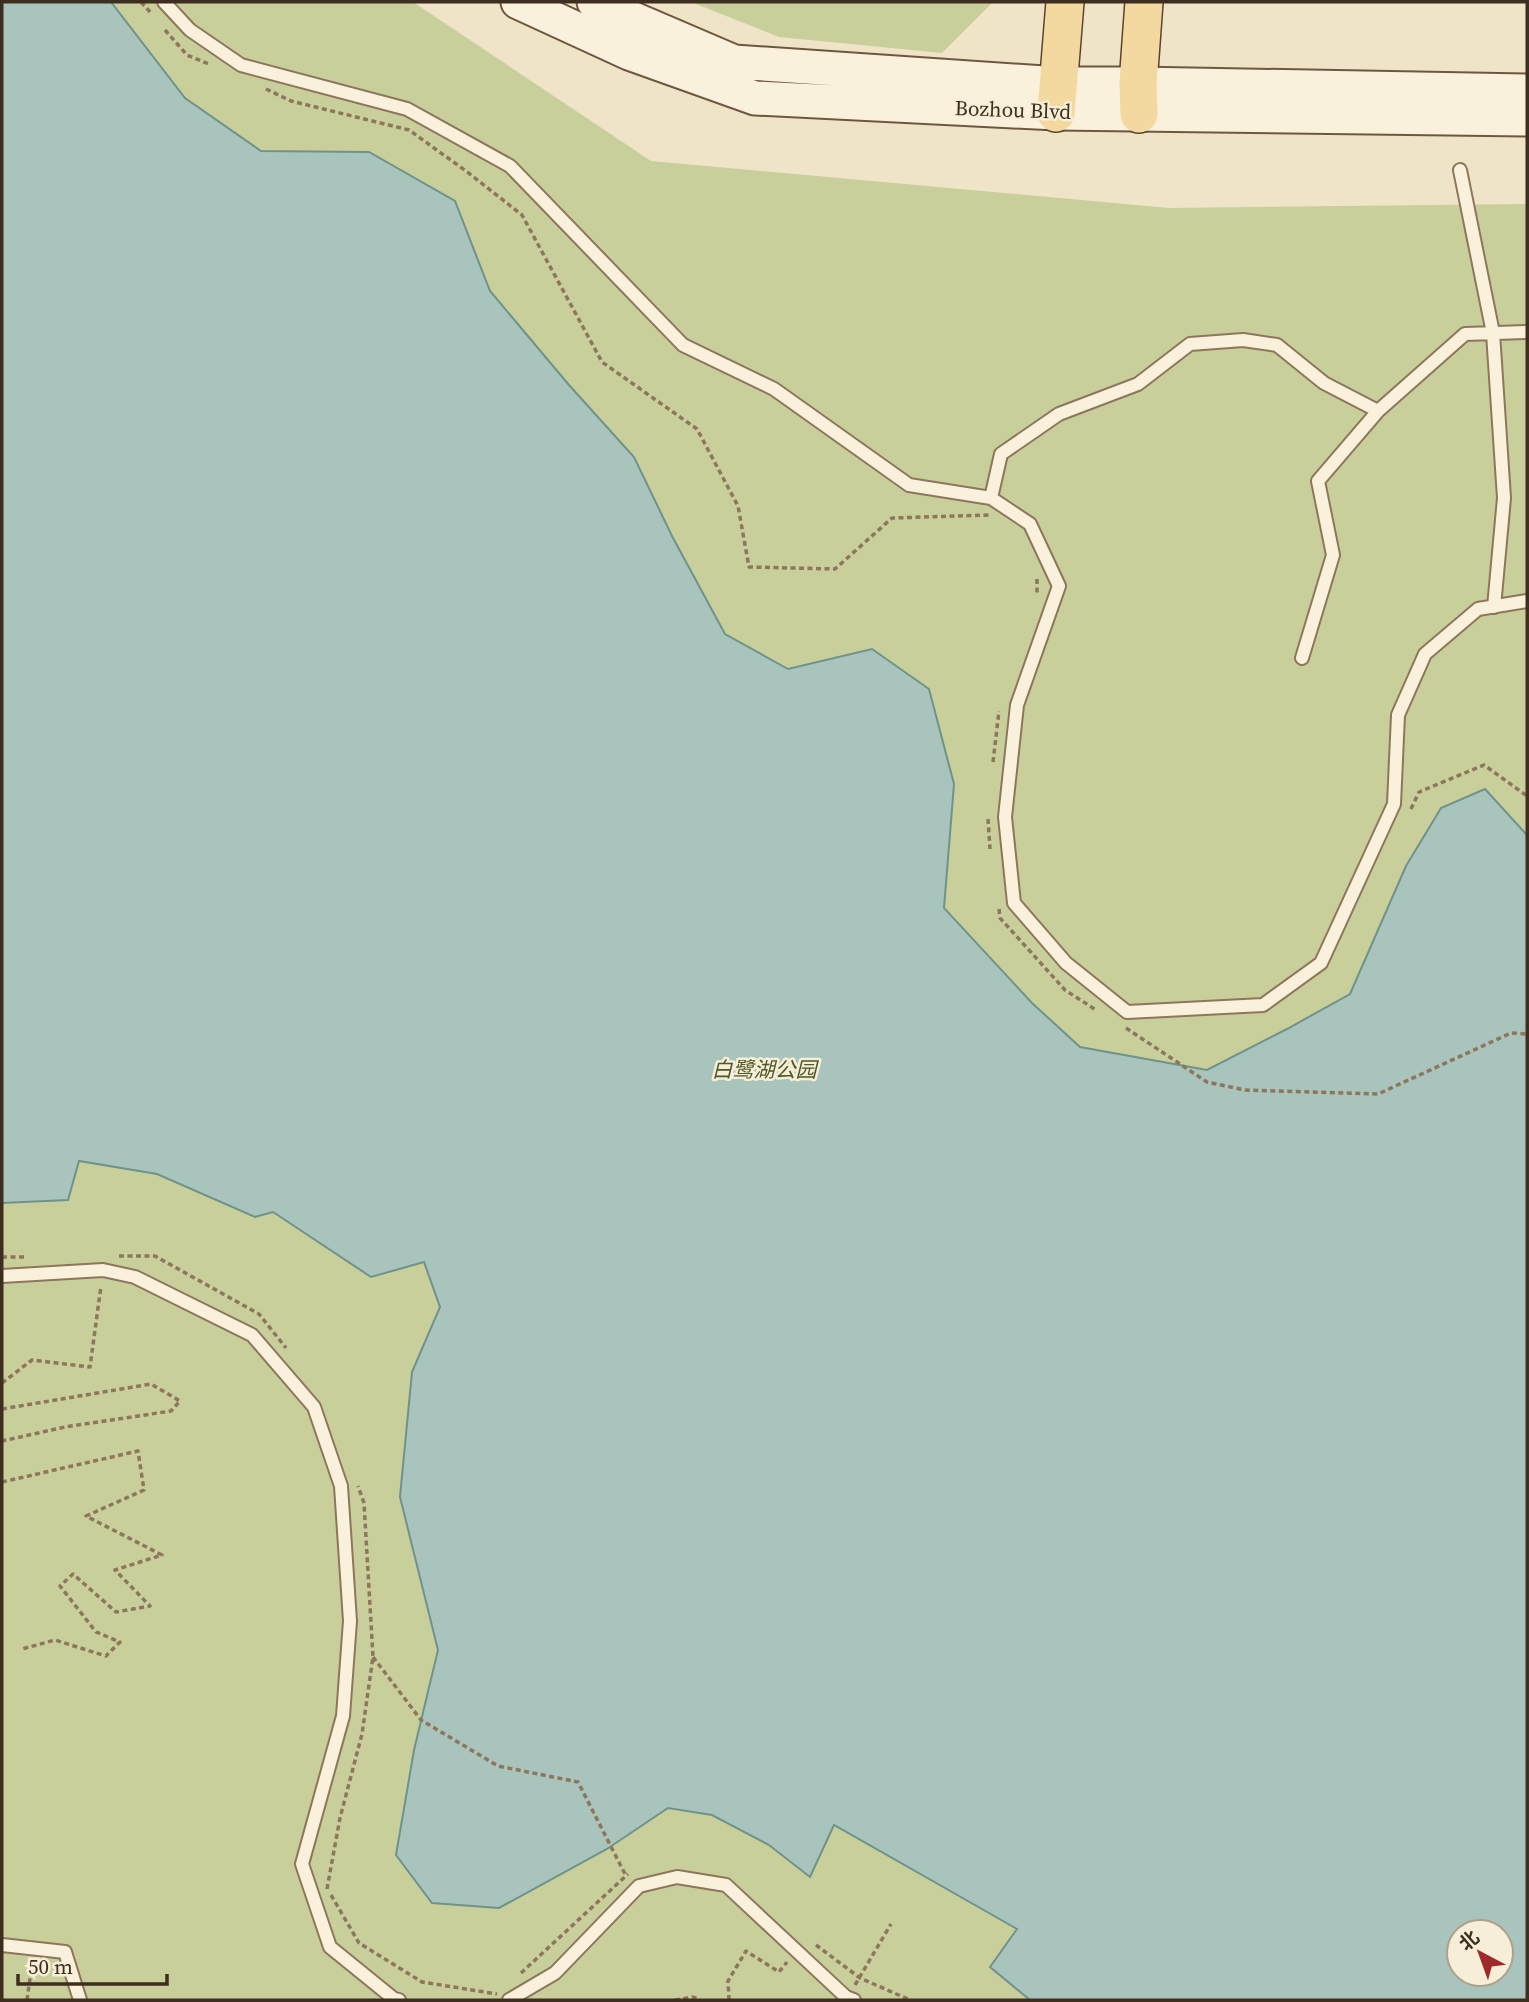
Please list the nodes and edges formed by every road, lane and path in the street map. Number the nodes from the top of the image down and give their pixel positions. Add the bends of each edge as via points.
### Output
1 (141, 2) edge
2 (164, 2) edge
3 (518, 2) edge
4 (594, 2) edge
5 (1065, 2) edge
6 (1144, 2) edge
7 (156, 19) dead end
8 (164, 28) dead end
9 (222, 70) dead end
10 (257, 86) dead end
11 (1527, 91) edge
12 (1058, 99) junction
13 (1138, 99) junction
14 (1527, 119) edge
15 (1460, 170) dead end
16 (1527, 332) edge
17 (1493, 334) junction
18 (1378, 411) junction
19 (991, 498) junction
20 (1000, 515) dead end
21 (1036, 571) dead end
22 (1527, 601) edge
23 (1494, 607) junction
24 (1038, 608) dead end
25 (1302, 658) dead end
26 (1002, 704) dead end
27 (992, 772) dead end
28 (1527, 796) edge
29 (988, 813) dead end
30 (1408, 816) dead end
31 (991, 853) dead end
32 (998, 905) dead end
33 (1105, 1015) dead end
34 (1138, 1027) dead end
35 (1527, 1034) edge
36 (113, 1256) dead end
37 (2, 1257) edge
38 (30, 1257) dead end
39 (103, 1270) junction
40 (2, 1276) edge
41 (294, 1357) dead end
42 (2, 1383) edge
43 (2, 1409) edge
44 (2, 1441) edge
45 (355, 1478) dead end
46 (2, 1482) edge
47 (22, 1649) dead end
48 (373, 1657) junction
49 (636, 1872) dead end
50 (625, 1874) junction
51 (891, 1924) dead end
52 (807, 1938) dead end
53 (2, 1945) edge
54 (34, 1948) junction
55 (796, 1951) junction
56 (518, 1976) dead end
57 (860, 1978) junction
58 (504, 1997) edge
59 (850, 1999) edge
60 (27, 2000) edge
61 (80, 2000) edge
62 (399, 2000) edge
63 (675, 2000) edge
64 (700, 2000) edge
65 (729, 2000) edge
66 (910, 2000) edge

1 - 7 path
2 - 19 lane via 190,30 241,65 407,109 510,166 683,345 774,388 909,485
3 - 12 main road, Bozhou Blvd via 629,53 755,98
4 - 12 main road, Bozhou Blvd via 734,62
5 - 12 main road
6 - 13 main road
8 - 9 path via 187,55
10 - 20 path via 292,101 409,131 522,215 602,362 697,429 738,506 749,567 835,569 892,518
11 - 13 main road, Bozhou Blvd
12 - 13 main road, Bozhou Blvd
13 - 14 main road, Bozhou Blvd
15 - 17 lane
16 - 17 lane
17 - 18 lane via 1465,334
17 - 23 lane via 1504,498
18 - 19 lane via 1324,383 1277,345 1243,340 1191,344 1138,384 1059,414 1001,454
18 - 25 lane via 1318,481 1333,555
19 - 23 lane via 1030,524 1059,586 1017,705 1005,817 1014,903 1066,963 1127,1012 1263,1005 1321,963 1394,804 1398,715 1424,654 1478,609
21 - 24 path
22 - 23 lane
26 - 27 path
28 - 30 path via 1484,765 1419,792
29 - 31 path
32 - 33 path via 1000,918 1065,990
34 - 35 path via 1125,1028 1207,1082 1245,1090 1378,1094 1511,1033
36 - 41 path via 155,1256 259,1314
37 - 38 path
39 - 40 lane
39 - 42 path via 90,1367 32,1360
39 - 62 lane via 135,1277 252,1335 314,1407 341,1486 350,1621 343,1716 302,1864 330,1947
43 - 44 path via 150,1384 180,1401 171,1411
45 - 48 path via 364,1503
46 - 47 path via 138,1451 144,1490 86,1517 162,1555 115,1570 150,1606 116,1612 73,1574 60,1586 96,1632 120,1642 106,1656 55,1640
48 - 50 path via 421,1720 498,1766 578,1782
48 - 58 path via 362,1734 327,1889 359,1943 422,1982
49 - 50 path
50 - 56 path
51 - 57 path
52 - 57 path
53 - 54 lane
54 - 60 path
54 - 61 lane via 65,1952
55 - 58 lane via 726,1885 677,1877 639,1886 555,1973
55 - 59 lane
55 - 65 path via 779,1972 746,1951 728,1981
57 - 59 path
57 - 66 path
63 - 64 path

